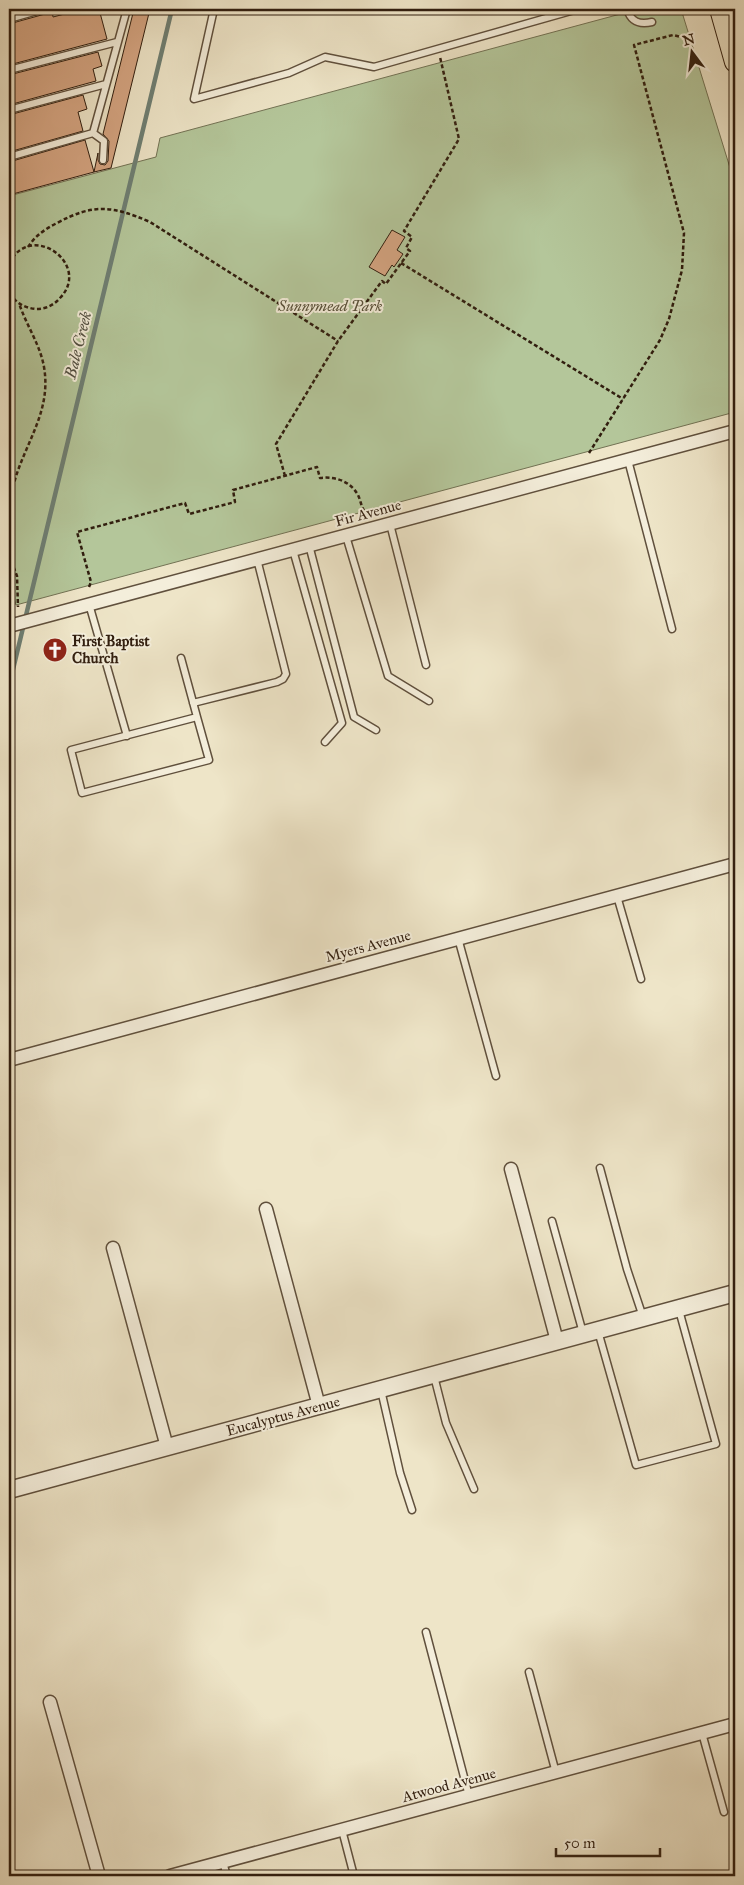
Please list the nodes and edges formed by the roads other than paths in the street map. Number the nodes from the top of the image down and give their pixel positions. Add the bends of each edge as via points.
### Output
1 (44, 9) edge
2 (127, 9) edge
3 (214, 9) edge
4 (578, 9) edge
5 (627, 9) edge
6 (720, 9) edge
7 (9, 19) edge
8 (652, 22) dead end
9 (117, 42) junction
10 (735, 62) edge
11 (9, 70) edge
12 (106, 84) junction
13 (9, 110) edge
14 (93, 133) junction
15 (9, 157) edge
16 (102, 160) dead end
17 (735, 431) edge
18 (628, 460) junction
19 (390, 524) junction
20 (346, 536) junction
21 (309, 545) junction
22 (293, 550) junction
23 (257, 559) junction
24 (89, 604) junction
25 (10, 626) edge
26 (672, 629) dead end
27 (181, 658) dead end
28 (426, 665) dead end
29 (429, 701) dead end
30 (194, 703) junction
31 (197, 717) junction
32 (376, 730) dead end
33 (127, 736) junction
34 (325, 742) dead end
35 (735, 864) edge
36 (617, 896) junction
37 (458, 938) junction
38 (641, 978) dead end
39 (9, 1060) edge
40 (496, 1076) dead end
41 (600, 1168) dead end
42 (510, 1169) dead end
43 (266, 1209) dead end
44 (552, 1221) dead end
45 (113, 1248) dead end
46 (735, 1293) edge
47 (678, 1309) junction
48 (643, 1318) junction
49 (591, 1332) junction
50 (557, 1341) junction
51 (434, 1374) junction
52 (381, 1389) junction
53 (319, 1406) junction
54 (166, 1447) junction
55 (474, 1489) dead end
56 (9, 1490) edge
57 (412, 1510) dead end
58 (426, 1632) dead end
59 (529, 1672) dead end
60 (50, 1702) dead end
61 (735, 1724) edge
62 (702, 1734) junction
63 (556, 1773) junction
64 (469, 1796) junction
65 (724, 1812) dead end
66 (342, 1830) junction
67 (223, 1862) junction
68 (99, 1876) edge
69 (170, 1876) edge
70 (227, 1876) edge
71 (354, 1876) edge

1 - 7 lane
2 - 9 lane
3 - 4 lane via 194,99 289,73 325,57 374,67
5 - 8 lane via 634,22
6 - 10 main road
9 - 11 lane
9 - 12 lane
12 - 13 lane
12 - 14 lane
14 - 15 lane
14 - 16 lane via 104,141
17 - 18 street, Fir Avenue
18 - 19 street, Fir Avenue
18 - 26 lane
19 - 20 street, Fir Avenue
19 - 28 lane
20 - 21 street, Fir Avenue
20 - 29 lane via 388,676
21 - 22 street, Fir Avenue
21 - 32 lane via 354,717
22 - 23 street, Fir Avenue
22 - 34 lane via 342,723
23 - 24 street, Fir Avenue
23 - 30 lane via 286,674 277,682
24 - 25 street, Fir Avenue
24 - 33 lane
27 - 30 lane
30 - 31 lane
31 - 33 lane
31 - 33 lane via 209,760 82,793 71,750
35 - 36 street, Myers Avenue
36 - 37 street, Myers Avenue
36 - 38 lane
37 - 39 street, Myers Avenue
37 - 40 lane
41 - 48 lane
42 - 50 street
43 - 53 street
44 - 49 lane
45 - 54 street
46 - 47 street, Eucalyptus Avenue
47 - 48 street, Eucalyptus Avenue
47 - 49 lane via 716,1444 645,1463 636,1465
48 - 49 street, Eucalyptus Avenue
49 - 50 street, Eucalyptus Avenue
50 - 51 street, Eucalyptus Avenue
51 - 52 street, Eucalyptus Avenue
51 - 55 lane via 446,1422
52 - 53 street, Eucalyptus Avenue
52 - 57 lane
53 - 54 street, Eucalyptus Avenue
54 - 56 street, Eucalyptus Avenue
58 - 64 lane
59 - 63 lane
60 - 68 street
61 - 62 street, Atwood Avenue
62 - 63 street, Atwood Avenue
62 - 65 lane
63 - 64 street, Atwood Avenue
64 - 66 street, Atwood Avenue
66 - 67 street, Atwood Avenue
66 - 71 lane
67 - 69 street, Atwood Avenue
67 - 70 lane

